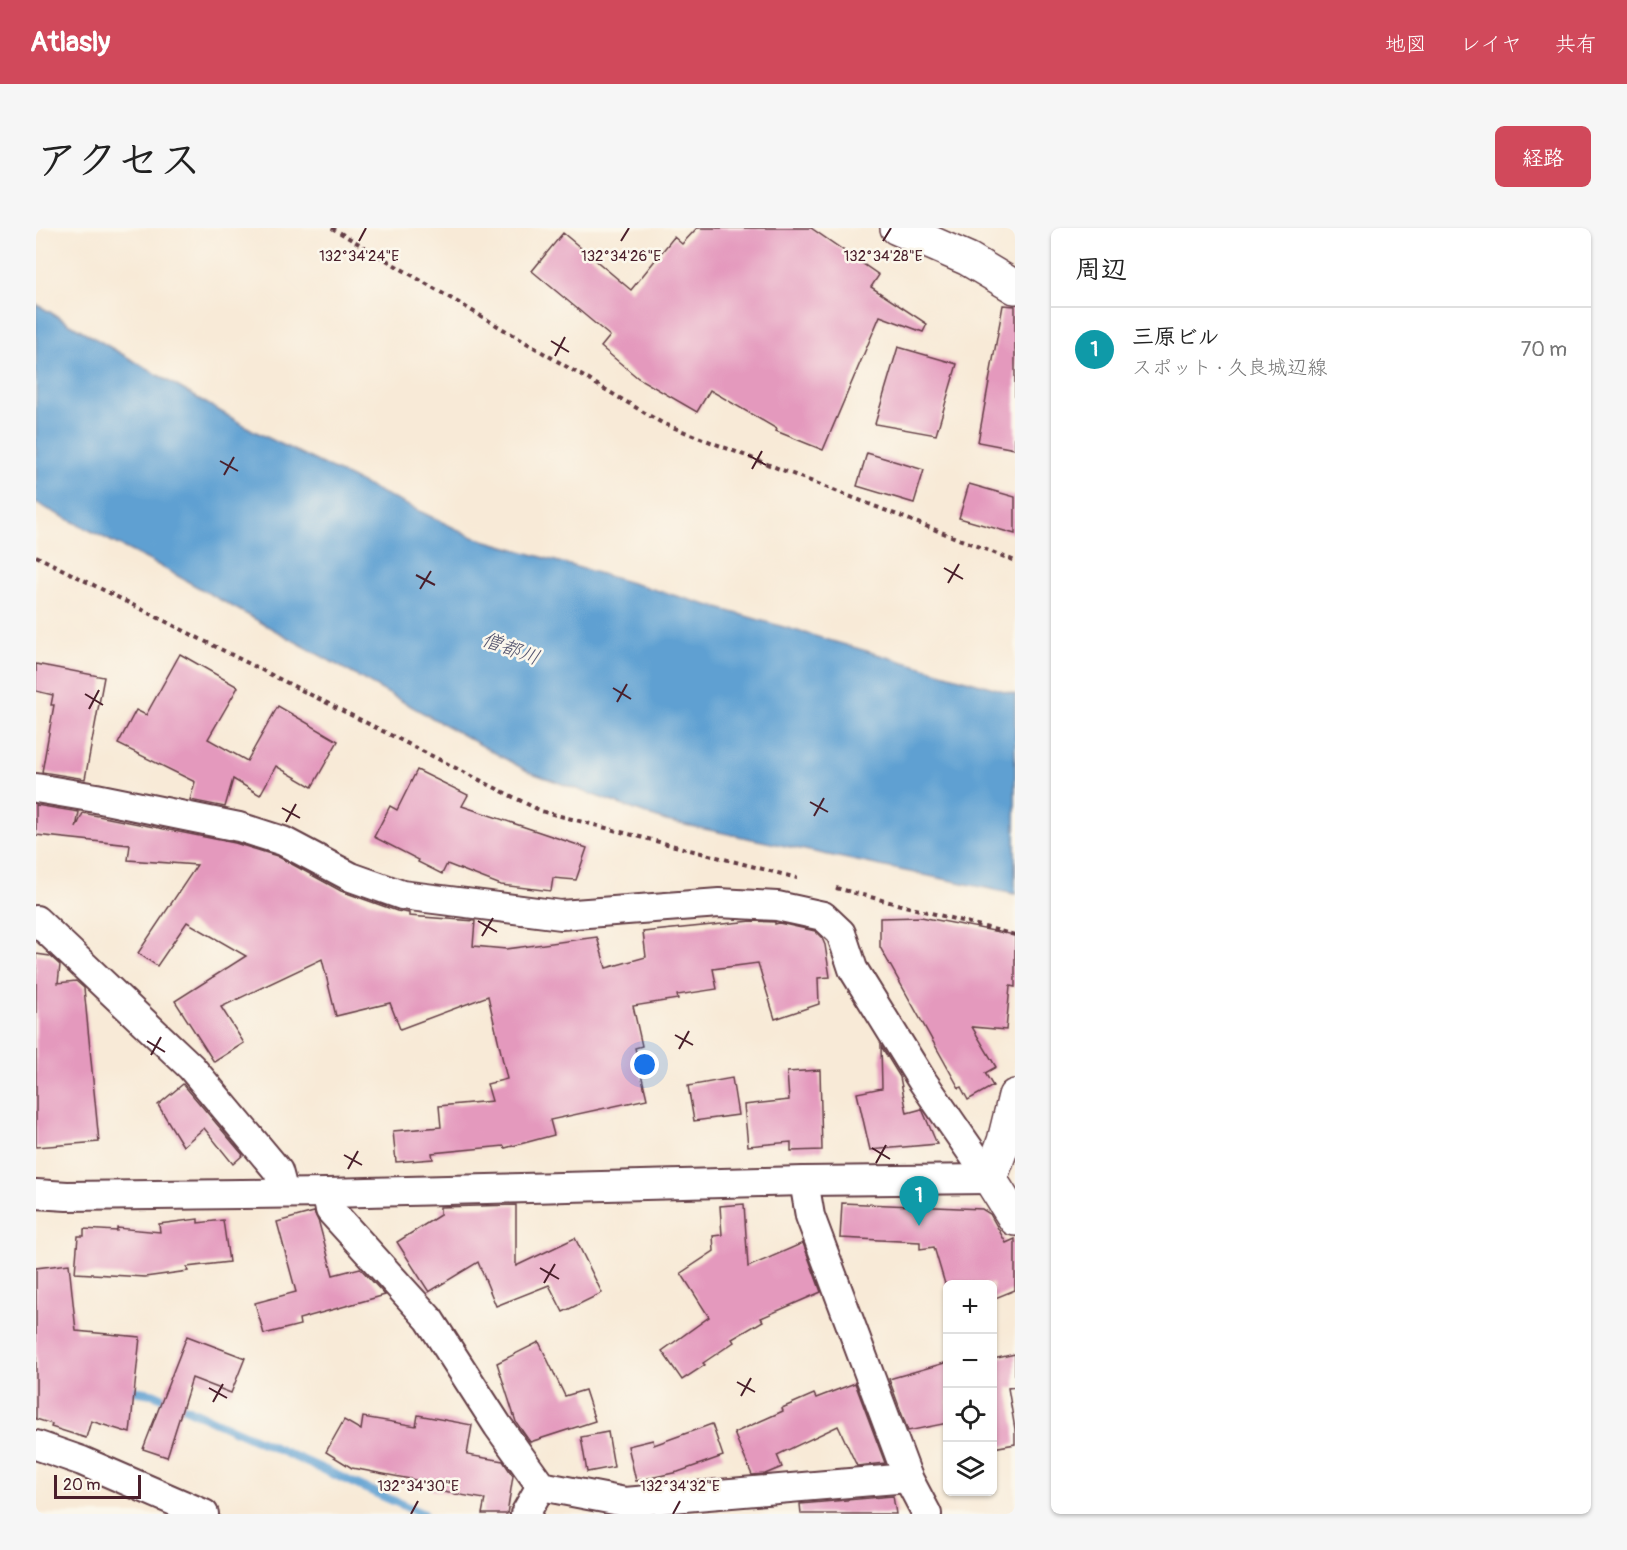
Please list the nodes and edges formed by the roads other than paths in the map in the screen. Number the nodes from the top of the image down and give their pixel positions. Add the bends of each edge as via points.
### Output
1 (897, 228) edge
2 (1015, 287) edge
3 (36, 788) edge
4 (36, 920) edge
5 (1015, 1096) edge
6 (990, 1179) junction
7 (804, 1181) junction
8 (284, 1193) junction
9 (327, 1193) junction
10 (36, 1194) edge
11 (1015, 1219) edge
12 (36, 1445) edge
13 (908, 1478) junction
14 (541, 1486) junction
15 (204, 1514) edge
16 (525, 1514) edge
17 (927, 1514) edge

1 - 2 main road via 968,259
3 - 6 street via 239,827 283,841 351,877 402,895 561,915 719,903 777,906 823,916 841,933 853,969 921,1079
4 - 8 street via 191,1067 278,1171
5 - 6 main road
6 - 7 street
6 - 11 main road
7 - 9 street
7 - 13 street via 810,1216
8 - 9 street
8 - 10 street
9 - 14 street via 330,1210 429,1320
12 - 15 street
13 - 14 street via 625,1502
13 - 17 street
14 - 16 street

